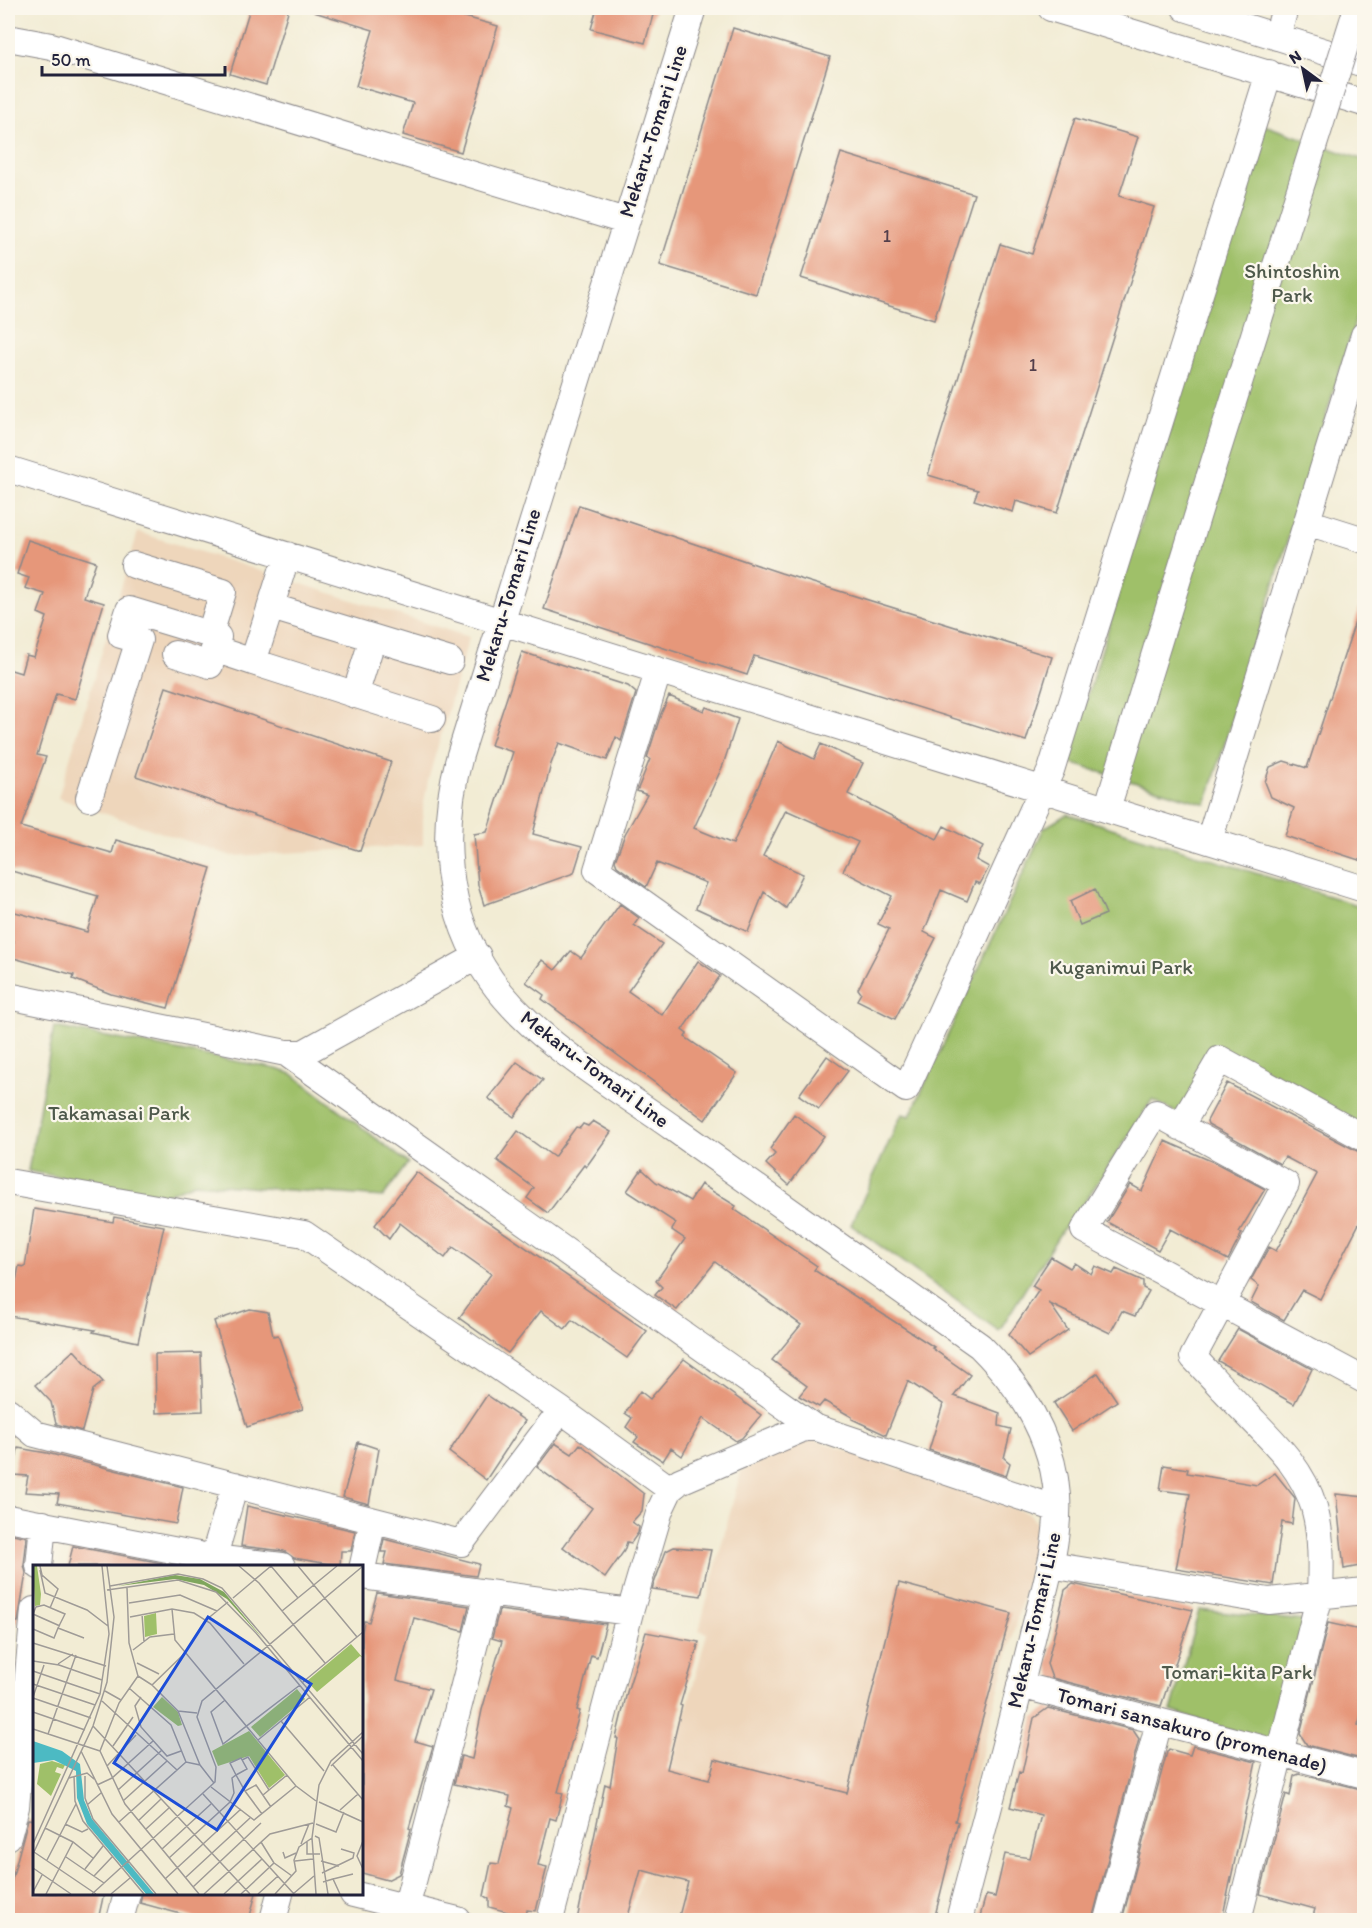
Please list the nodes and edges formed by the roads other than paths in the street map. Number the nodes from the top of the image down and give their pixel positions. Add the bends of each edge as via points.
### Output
1 (693, 8) edge
2 (1051, 8) edge
3 (1185, 8) edge
4 (1285, 8) edge
5 (1357, 8) edge
6 (1277, 37) junction
7 (8, 38) edge
8 (1365, 64) edge
9 (1269, 73) junction
10 (1365, 103) edge
11 (625, 221) junction
12 (1365, 335) edge
13 (8, 469) edge
14 (1306, 522) junction
15 (1365, 540) edge
16 (287, 555) junction
17 (134, 565) dead end
18 (272, 607) junction
19 (500, 621) junction
20 (373, 638) junction
21 (212, 642) junction
22 (175, 654) dead end
23 (450, 661) dead end
24 (253, 662) junction
25 (658, 672) junction
26 (356, 695) junction
27 (432, 719) dead end
28 (1043, 788) junction
29 (1111, 796) dead end
30 (89, 798) dead end
31 (1209, 841) junction
32 (1365, 889) edge
33 (478, 956) junction
34 (8, 996) edge
35 (286, 1053) junction
36 (1180, 1127) junction
37 (1365, 1138) edge
38 (8, 1182) edge
39 (1221, 1305) junction
40 (1365, 1380) edge
41 (561, 1410) junction
42 (8, 1411) edge
43 (814, 1427) junction
44 (235, 1485) junction
45 (670, 1489) junction
46 (1057, 1509) junction
47 (8, 1518) edge
48 (373, 1521) junction
49 (43, 1524) junction
50 (212, 1562) edge
51 (39, 1565) edge
52 (264, 1565) edge
53 (363, 1565) edge
54 (1050, 1565) junction
55 (363, 1576) edge
56 (1365, 1591) edge
57 (488, 1593) junction
58 (1320, 1595) junction
59 (630, 1612) junction
60 (33, 1623) edge
61 (1020, 1685) junction
62 (1159, 1722) junction
63 (1282, 1754) junction
64 (1365, 1775) edge
65 (19, 1808) edge
66 (8, 1837) edge
67 (126, 1895) edge
68 (279, 1895) edge
69 (359, 1895) edge
70 (405, 1914) edge
71 (120, 1920) edge
72 (273, 1920) edge
73 (458, 1920) edge
74 (550, 1920) edge
75 (959, 1920) edge
76 (1107, 1920) edge
77 (1238, 1920) edge

1 - 11 street, Mekaru-Tomari Line
2 - 9 street
3 - 6 street
4 - 6 street
5 - 29 street, bridge
6 - 8 street
7 - 11 street via 51,46
9 - 10 street
9 - 28 street
11 - 19 street, Mekaru-Tomari Line
12 - 14 street
13 - 16 street
14 - 15 street
14 - 31 street
16 - 18 street
16 - 19 street
17 - 21 street via 223,592
18 - 20 street
18 - 24 street
19 - 25 street
19 - 33 street, Mekaru-Tomari Line via 451,789 447,822 447,850 459,913
20 - 23 street
20 - 26 street
21 - 22 street via 210,665
21 - 24 street
21 - 30 street via 129,610 121,635 139,640
24 - 26 street
25 - 28 street
25 - 28 street via 597,870 906,1089
26 - 27 street
28 - 31 street
31 - 32 street
33 - 35 street via 303,1053
33 - 46 street, Mekaru-Tomari Line via 507,1001 549,1039 980,1346 1010,1377 1033,1413 1050,1455
34 - 35 street
35 - 43 street
36 - 37 street via 1220,1059
36 - 39 street via 1286,1184
36 - 39 street via 1156,1113 1084,1230
38 - 41 street via 304,1234
39 - 40 street
39 - 58 street via 1193,1357 1277,1443 1306,1487 1315,1510 1321,1553
41 - 45 street
41 - 48 street via 461,1543
42 - 44 street via 35,1434
43 - 45 street via 680,1481
43 - 46 street
44 - 48 street
44 - 50 street
45 - 59 street via 660,1510
46 - 54 street, Mekaru-Tomari Line
47 - 49 street
48 - 53 street
49 - 50 street
49 - 51 street
50 - 52 street
54 - 58 street via 1269,1602
54 - 61 street, Mekaru-Tomari Line
55 - 57 street
56 - 58 street
57 - 59 street
57 - 70 street
58 - 63 street
59 - 74 street
60 - 65 street
61 - 62 street, Tomari sansakuro (promenade)
61 - 75 street, Mekaru-Tomari Line
62 - 63 street, Tomari sansakuro (promenade)
62 - 76 street
63 - 64 street, Tomari sansakuro (promenade)
63 - 77 street
65 - 66 street
67 - 71 street
68 - 72 street
69 - 70 street
70 - 73 street

